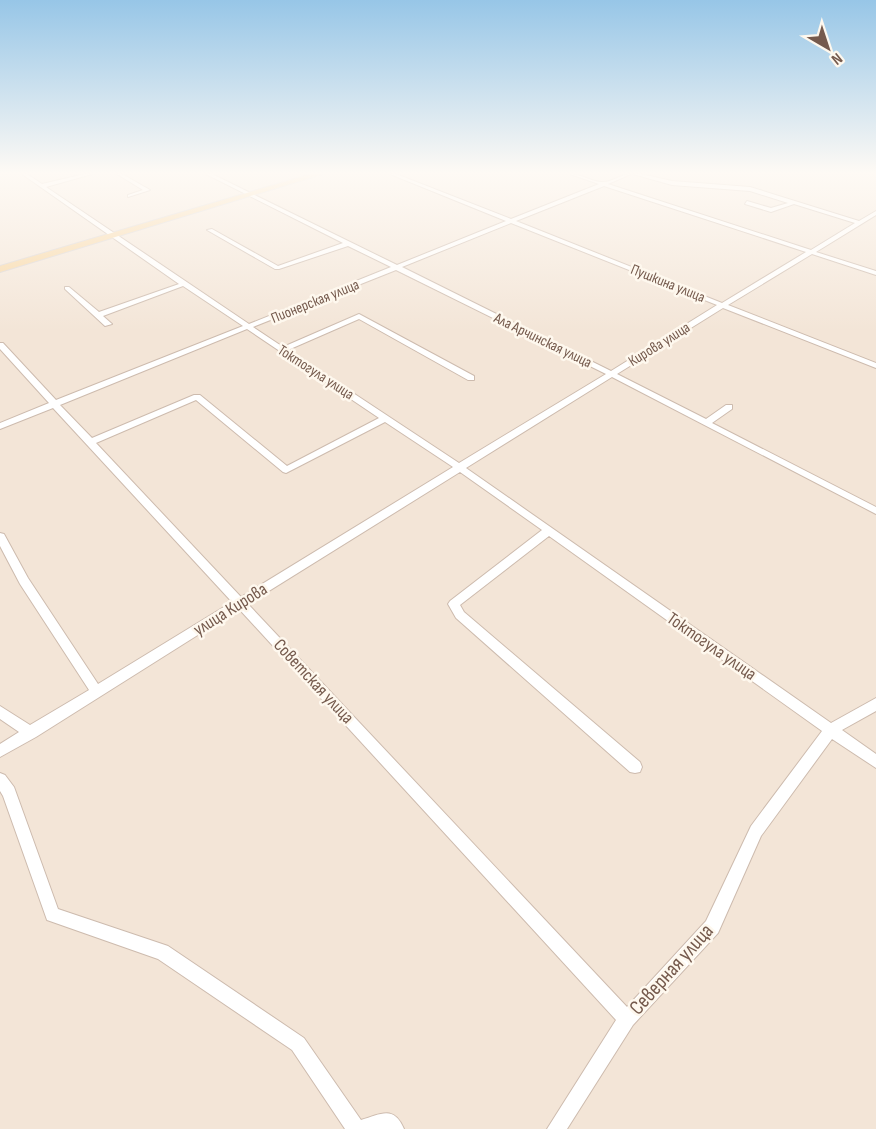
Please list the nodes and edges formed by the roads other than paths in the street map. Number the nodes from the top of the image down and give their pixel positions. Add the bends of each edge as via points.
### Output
1 (100, 227) edge
2 (135, 227) edge
3 (312, 227) edge
4 (497, 227) edge
5 (525, 227) edge
6 (736, 227) edge
7 (854, 227) edge
8 (210, 231) dead end
9 (110, 234) junction
10 (347, 244) junction
11 (813, 252) junction
12 (0, 264) edge
13 (396, 268) junction
14 (0, 269) edge
15 (876, 273) edge
16 (184, 284) junction
17 (67, 288) dead end
18 (723, 305) junction
19 (98, 315) junction
20 (108, 324) dead end
21 (249, 328) junction
22 (0, 345) edge
23 (282, 350) junction
24 (876, 366) edge
25 (612, 374) junction
26 (471, 378) dead end
27 (55, 405) junction
28 (729, 407) dead end
29 (385, 418) junction
30 (706, 423) junction
31 (0, 426) edge
32 (90, 442) junction
33 (459, 467) junction
34 (876, 511) edge
35 (549, 530) junction
36 (0, 537) edge
37 (241, 603) junction
38 (97, 692) junction
39 (876, 704) edge
40 (0, 712) edge
41 (831, 730) junction
42 (31, 733) junction
43 (0, 751) edge
44 (876, 762) edge
45 (635, 766) dead end
46 (0, 780) edge
47 (627, 1019) junction
48 (356, 1129) edge
49 (363, 1129) edge
50 (395, 1129) edge
51 (556, 1129) edge

1 - 9 street, Токтогула улица
2 - 9 main road
3 - 10 street, Ала Арчинская улица
4 - 13 street, Пионерская улица
5 - 18 street, Пушкина улица
6 - 11 street
7 - 11 street, Кирова улица
8 - 10 street via 277,268
9 - 12 main road
9 - 14 main road
9 - 16 street, Токтогула улица
10 - 13 street, Ала Арчинская улица
11 - 15 street
11 - 18 street, Кирова улица
13 - 21 street, Пионерская улица
13 - 25 street, Ала Арчинская улица
16 - 19 street
16 - 21 street, Токтогула улица
17 - 19 street
18 - 24 street, Пушкина улица
18 - 25 street, Кирова улица
19 - 20 street
21 - 23 street, Токтогула улица
21 - 27 street, Пионерская улица
22 - 27 street, Советская улица
23 - 26 street via 359,316
23 - 29 street, Токтогула улица
25 - 30 street, Ала Арчинская улица
25 - 33 street, Кирова улица
27 - 31 street, Пионерская улица
27 - 32 street, Советская улица
28 - 30 street
29 - 32 street via 286,470 197,397
29 - 33 street, Токтогула улица
30 - 34 street, Ала Арчинская улица
32 - 37 street, Советская улица
33 - 35 street, Токтогула улица
33 - 37 street, улица Кирова
35 - 41 street, Токтогула улица
35 - 45 street via 454,604 460,615
36 - 38 street
37 - 38 street, улица Кирова
37 - 47 street, Советская улица
38 - 42 street, улица Кирова
39 - 41 street, Северная улица
40 - 42 street
41 - 44 street, Токтогула улица
41 - 47 street, Северная улица via 756,831 712,927
42 - 43 street, улица Кирова
46 - 48 street via 9,792 52,915 162,952 298,1044
47 - 51 street, Северная улица
49 - 50 street via 390,1122

